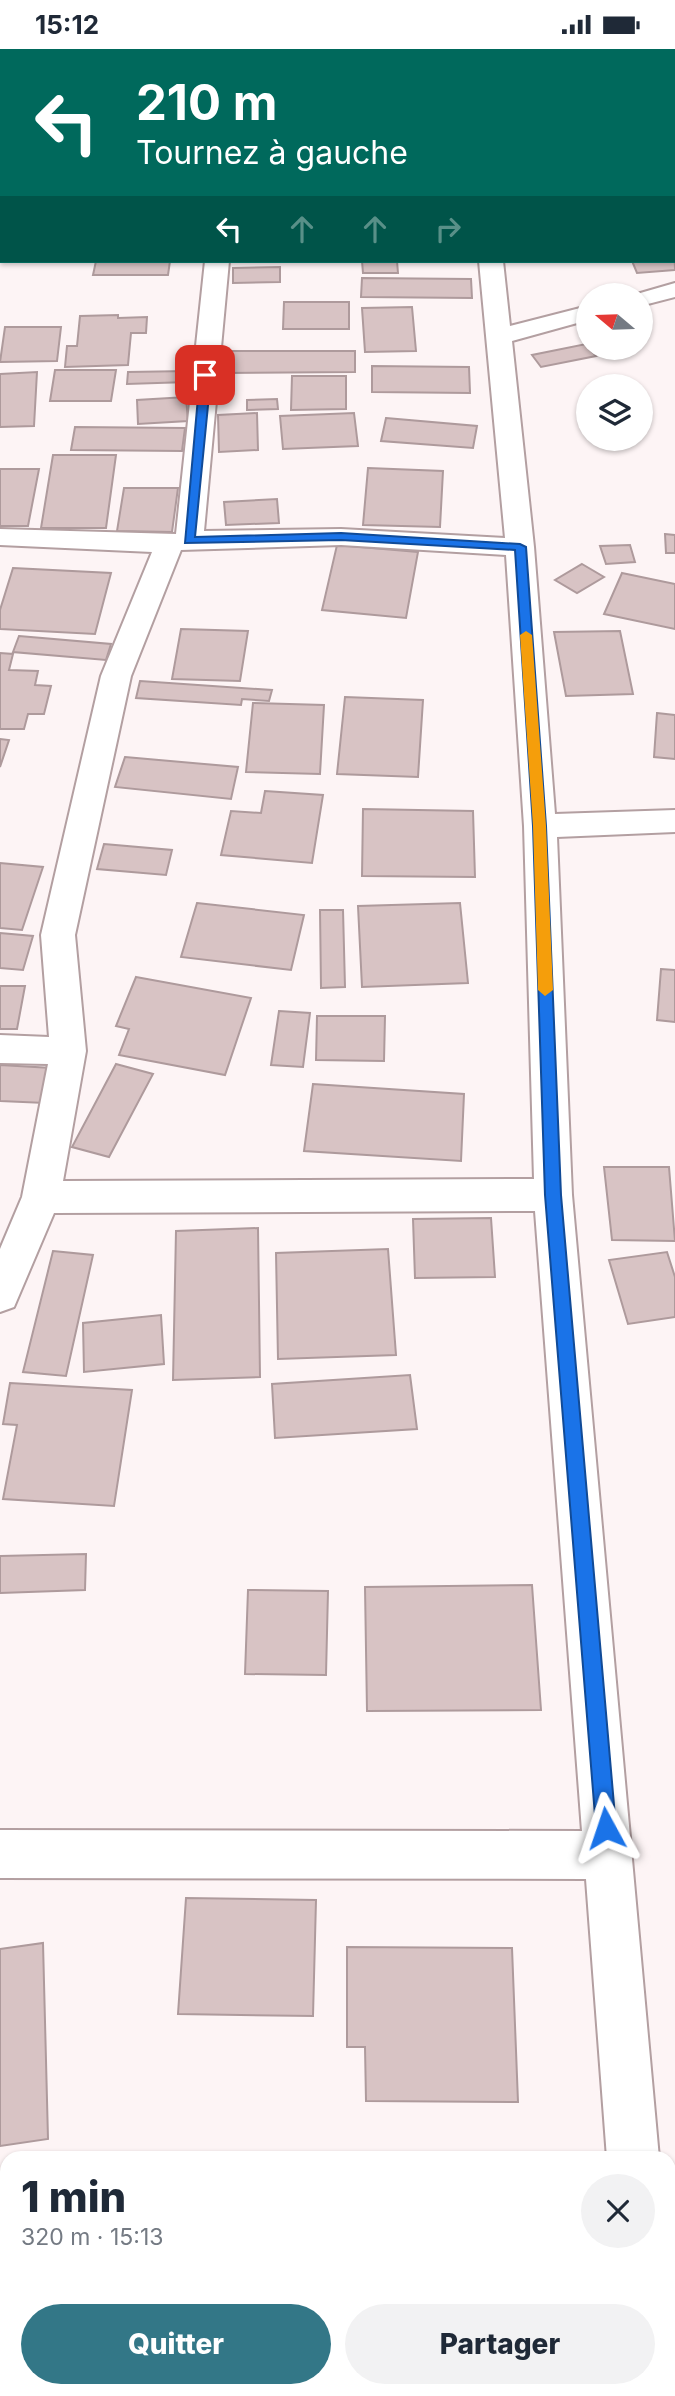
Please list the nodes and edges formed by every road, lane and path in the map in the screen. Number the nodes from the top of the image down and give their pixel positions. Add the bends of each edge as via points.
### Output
1 (217, 263) edge
2 (491, 263) edge
3 (675, 290) edge
4 (653, 296) edge
5 (576, 316) edge
6 (497, 337) junction
7 (0, 537) edge
8 (179, 542) junction
9 (520, 547) junction
10 (675, 821) edge
11 (540, 826) junction
12 (0, 1049) edge
13 (68, 1051) junction
14 (553, 1195) junction
15 (41, 1197) junction
16 (0, 1295) edge
17 (0, 1854) edge
18 (608, 1855) junction
19 (632, 2151) edge

1 - 8 street
2 - 6 street
3 - 4 street
5 - 6 street
6 - 9 street
7 - 8 street
8 - 9 street via 341,537
8 - 13 street via 116,676 58,935
9 - 11 street
10 - 11 street
11 - 14 street
12 - 13 street
13 - 15 street
14 - 15 street
14 - 18 street
15 - 16 street
17 - 18 street
18 - 19 street

